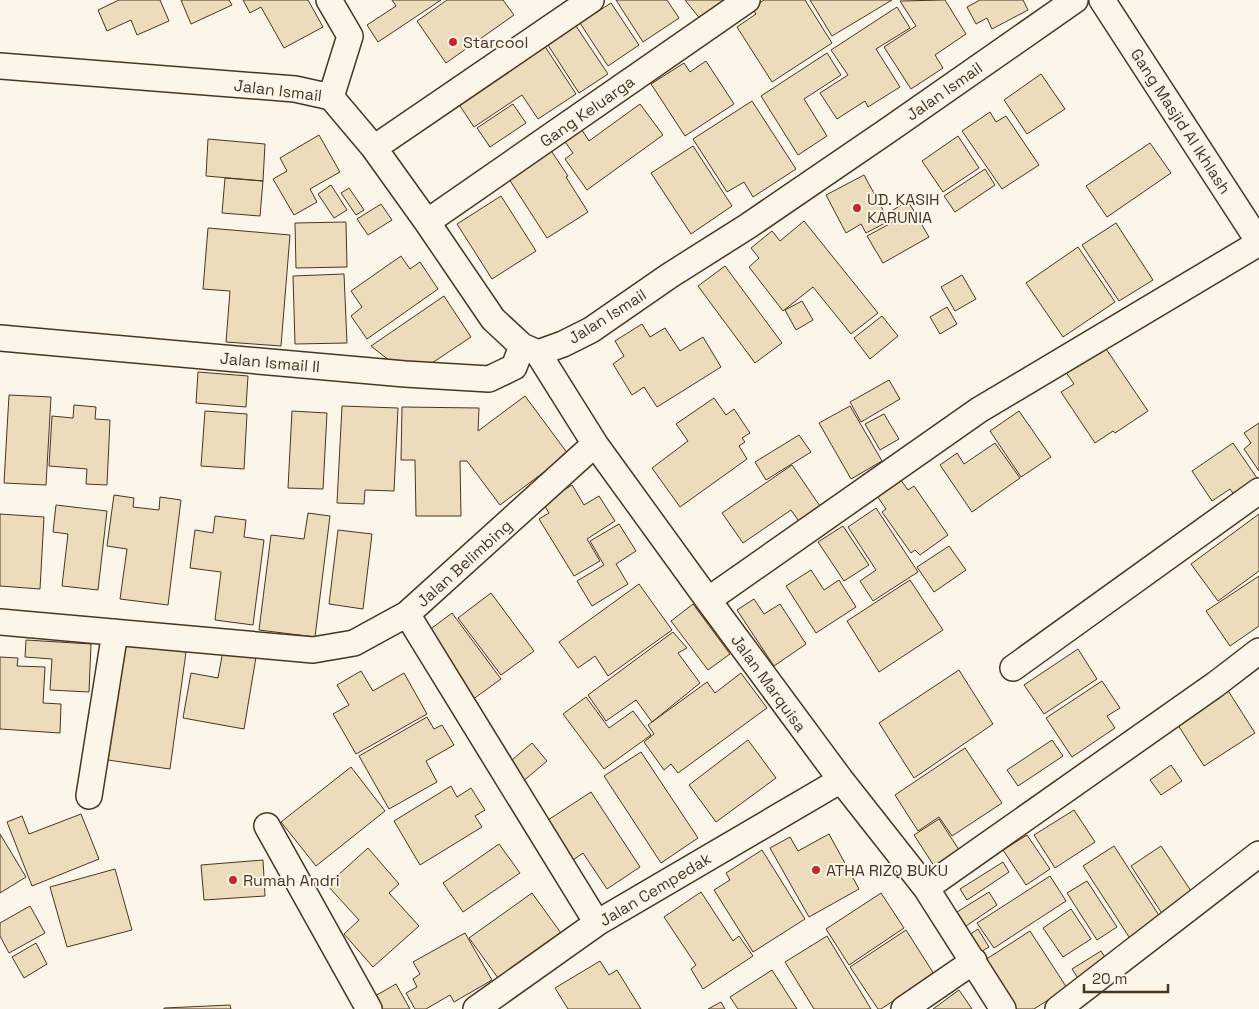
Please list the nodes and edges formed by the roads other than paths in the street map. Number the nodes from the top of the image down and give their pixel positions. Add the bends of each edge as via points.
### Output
1 (329, 0) edge
2 (590, 0) edge
3 (746, 0) edge
4 (1075, 0) edge
5 (1102, 0) edge
6 (0, 66) edge
7 (331, 97) junction
8 (374, 148) junction
9 (428, 222) junction
10 (1259, 242) edge
11 (0, 338) edge
12 (530, 350) junction
13 (595, 444) junction
14 (1259, 491) edge
15 (708, 600) junction
16 (407, 614) junction
17 (0, 622) edge
18 (115, 632) junction
19 (1259, 651) edge
20 (1013, 668) dead end
21 (840, 780) junction
22 (89, 796) dead end
23 (267, 826) dead end
24 (1259, 854) edge
25 (926, 888) junction
26 (597, 923) junction
27 (974, 961) junction
28 (369, 1009) edge
29 (476, 1009) edge
30 (904, 1009) edge
31 (1003, 1009) edge
32 (1058, 1009) edge

1 - 7 street via 350,36
2 - 8 street
3 - 9 street, Gang Keluarga
4 - 12 street, Jalan Ismail via 748,226 591,330
5 - 10 street, Gang Masjid Al Ikhlash
6 - 7 street, Jalan Ismail via 295,89
7 - 8 street, Jalan Ismail
8 - 9 street, Jalan Ismail
9 - 12 street, Jalan Ismail via 493,319
10 - 15 street via 979,410
11 - 12 street, Jalan Ismail II via 489,379 514,367
12 - 13 street, Jalan Marquisa
13 - 15 street, Jalan Marquisa
13 - 16 street, Jalan Belimbing
14 - 20 street
15 - 21 street, Jalan Marquisa
16 - 18 street, Jalan Belimbing via 354,643 313,650
16 - 26 street
17 - 18 street, Jalan Belimbing
18 - 22 street
19 - 25 street
21 - 25 street, Jalan Marquisa
21 - 26 street, Jalan Cempedak
23 - 28 street
24 - 32 street
25 - 27 street, Jalan Marquisa
26 - 29 street, Jalan Cempedak
27 - 30 street
27 - 31 street, Jalan Marquisa

